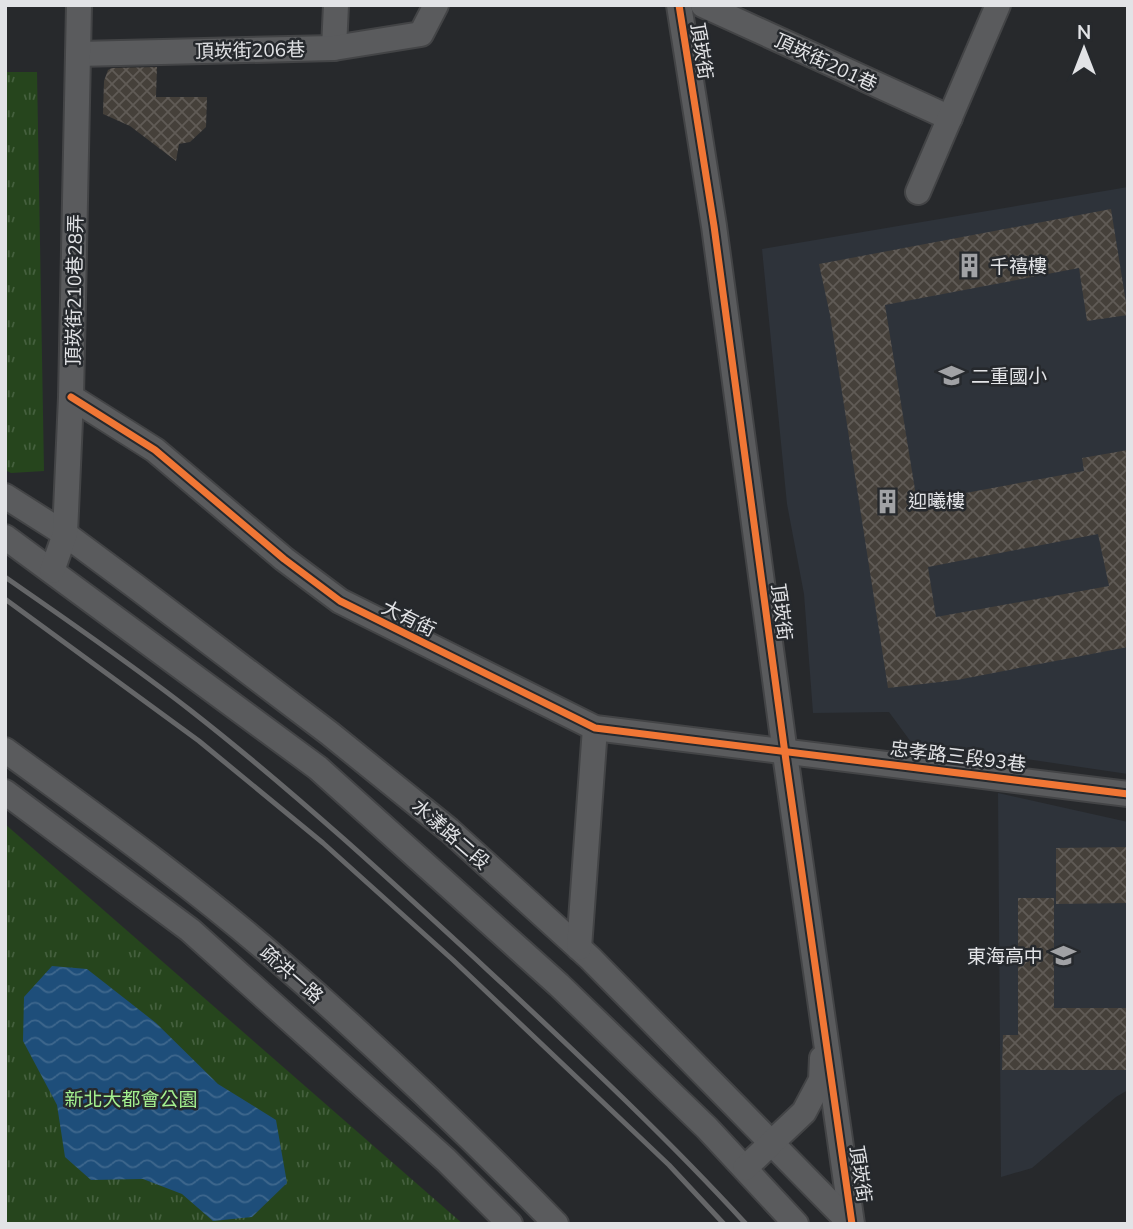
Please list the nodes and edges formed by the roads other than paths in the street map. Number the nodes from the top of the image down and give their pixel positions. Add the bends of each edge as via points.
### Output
1 (79, 5) edge
2 (336, 5) edge
3 (436, 5) edge
4 (679, 5) edge
5 (703, 5) edge
6 (998, 5) edge
7 (334, 48) junction
8 (78, 54) junction
9 (950, 118) junction
10 (918, 192) dead end
11 (71, 397) junction
12 (5, 496) edge
13 (65, 534) junction
14 (5, 537) edge
15 (52, 571) junction
16 (595, 727) junction
17 (5, 750) edge
18 (784, 750) junction
19 (5, 792) edge
20 (1128, 794) edge
21 (579, 948) junction
22 (824, 1029) junction
23 (772, 1143) junction
24 (745, 1168) junction
25 (510, 1224) edge
26 (556, 1224) edge
27 (796, 1224) edge
28 (852, 1224) edge

1 - 8 street, 頂崁街210巷28弄
2 - 7 street
3 - 7 street, 頂崁街206巷 via 421,34
4 - 18 street, 頂崁街 via 733,363
5 - 9 street, 頂崁街201巷
6 - 9 street
7 - 8 street, 頂崁街206巷
8 - 11 street, 頂崁街210巷28弄
9 - 10 street
11 - 13 street, 頂崁街210巷28弄
11 - 16 street, 大有街 via 155,450 340,601
12 - 13 street, 水漾路二段
13 - 15 street, 頂崁街210巷28弄
13 - 21 street, 水漾路二段 via 407,796
14 - 15 street, 水漾路二段
15 - 24 street, 水漾路二段 via 318,768 559,985
16 - 18 street, 大有街
16 - 21 street
17 - 26 street, 疏洪一路 via 143,851 277,960 471,1136
18 - 20 street, 忠孝路三段93巷
18 - 22 street, 頂崁街
19 - 25 street, 疏洪一路 via 190,930 446,1160
21 - 23 street, 水漾路二段
22 - 23 street, 頂崁街 via 821,1080 804,1112
22 - 28 street, 頂崁街
23 - 24 street, 頂崁街
23 - 28 street, 水漾路二段
24 - 27 street, 水漾路二段

